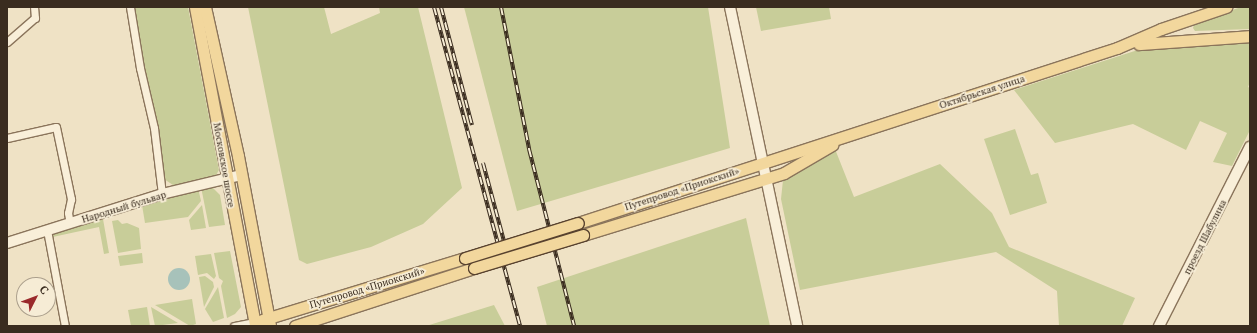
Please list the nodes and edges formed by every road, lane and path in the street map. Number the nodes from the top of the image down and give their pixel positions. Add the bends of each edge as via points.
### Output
1 (34, 7) edge
2 (130, 7) edge
3 (195, 7) edge
4 (206, 7) edge
5 (730, 7) edge
6 (1226, 7) edge
7 (1250, 36) edge
8 (7, 42) edge
9 (1117, 48) junction
10 (848, 135) junction
11 (7, 138) edge
12 (1250, 147) edge
13 (762, 162) junction
14 (241, 175) junction
15 (227, 178) junction
16 (764, 178) junction
17 (162, 194) junction
18 (70, 223) junction
19 (47, 230) junction
20 (7, 242) edge
21 (269, 322) edge
22 (254, 324) edge
23 (65, 326) edge
24 (236, 326) edge
25 (295, 326) edge
26 (797, 326) edge
27 (1159, 326) edge

1 - 8 street via 34,18
2 - 17 street via 140,68 154,128
3 - 15 main road, Московское шоссе
4 - 14 main road, Московское шоссе
5 - 13 street
6 - 9 main road, Октябрьская улица via 1161,29
7 - 9 main road, Октябрьская улица via 1150,41
9 - 10 main road, Октябрьская улица
10 - 13 main road, Октябрьская улица
10 - 16 main road, Октябрьская улица via 784,173
11 - 18 street via 56,127 71,199 68,213
12 - 27 street, проезд Шабулина
13 - 16 street
13 - 21 main road, Путепровод «Приокский», bridge
14 - 15 street, Народный бульвар
14 - 21 main road, Московское шоссе
15 - 17 street, Народный бульвар
15 - 22 main road, Московское шоссе
16 - 25 main road, Путепровод «Приокский», bridge
16 - 26 street
17 - 18 street, Народный бульвар
18 - 19 street, Народный бульвар
19 - 20 street, Народный бульвар
19 - 23 street
21 - 22 main road
22 - 24 street

